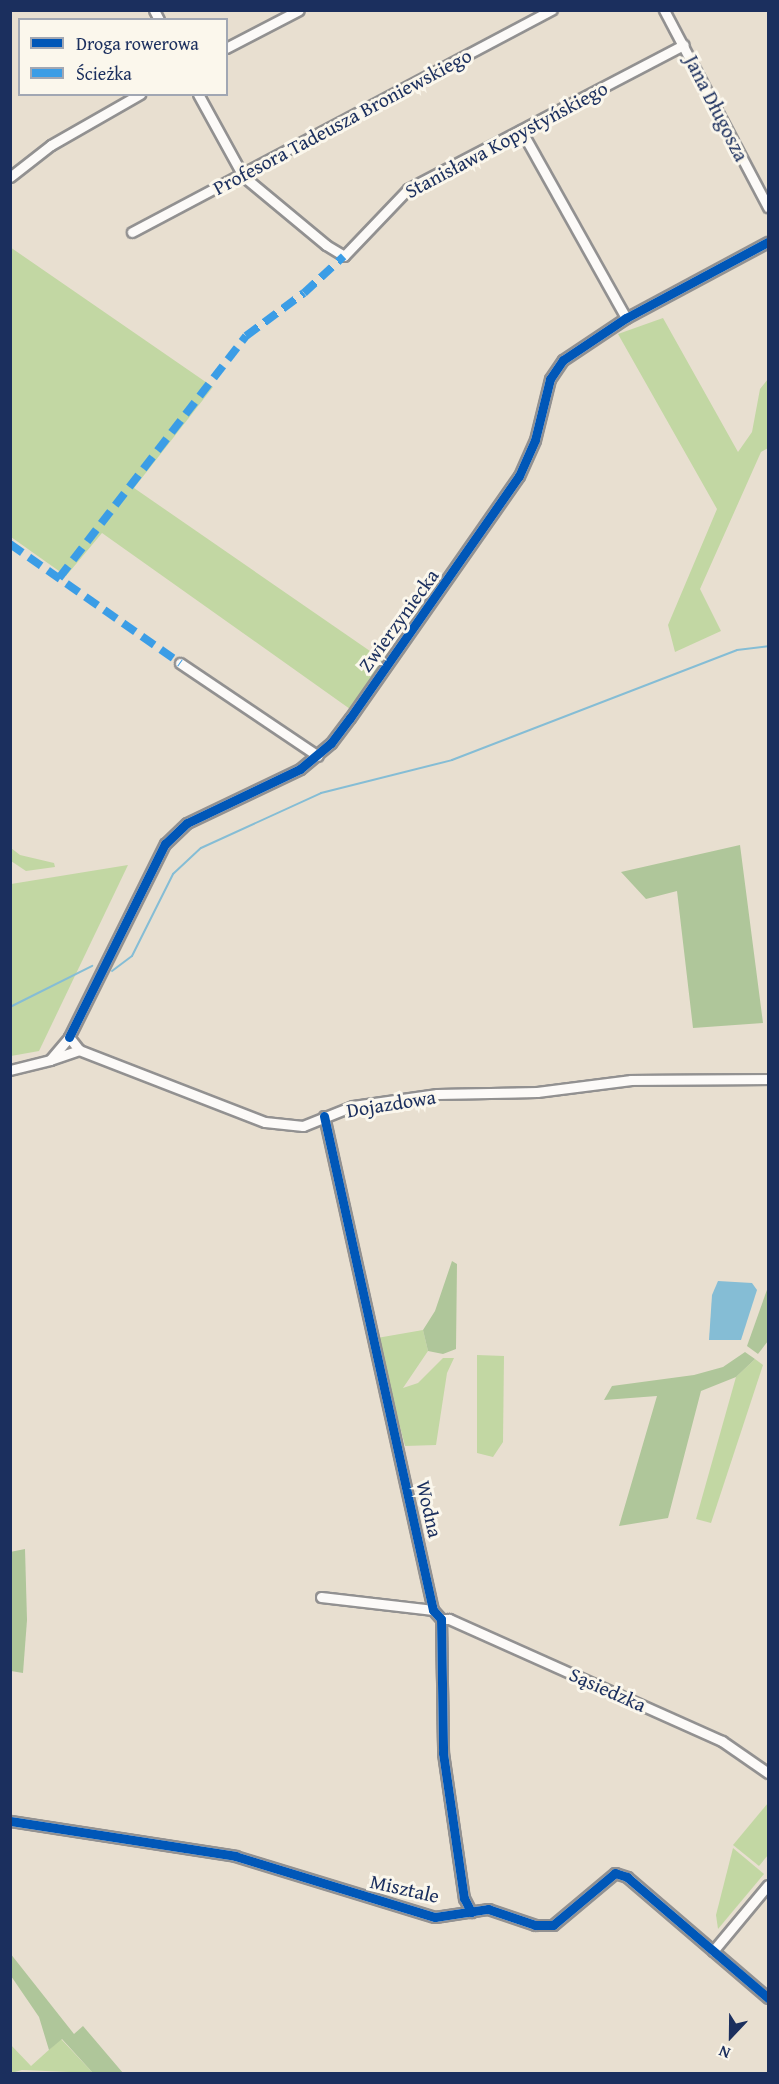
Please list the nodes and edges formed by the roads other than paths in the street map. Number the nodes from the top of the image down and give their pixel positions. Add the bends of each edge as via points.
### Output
1 (299, 10) edge
2 (552, 10) edge
3 (663, 10) edge
4 (684, 45) junction
5 (228, 47) edge
6 (137, 96) edge
7 (199, 96) edge
8 (521, 130) junction
9 (243, 176) junction
10 (10, 177) edge
11 (768, 207) edge
12 (132, 232) dead end
13 (768, 242) edge
14 (626, 318) junction
15 (180, 663) dead end
16 (318, 756) junction
17 (69, 1038) junction
18 (79, 1050) junction
19 (50, 1060) junction
20 (10, 1070) edge
21 (768, 1079) edge
22 (324, 1116) junction
23 (321, 1597) dead end
24 (433, 1610) junction
25 (441, 1619) junction
26 (768, 1773) edge
27 (10, 1821) edge
28 (768, 1885) edge
29 (471, 1912) junction
30 (713, 1951) junction
31 (768, 1998) edge

1 - 5 street
2 - 9 street, Profesora Tadeusza Broniewskiego
3 - 4 street, Jana Długosza
4 - 8 street, Stanisława Kopystyńskiego
4 - 11 street, Jana Długosza
6 - 10 street via 51,145
7 - 9 street
8 - 9 street, Stanisława Kopystyńskiego via 408,189 344,256
8 - 14 street
9 - 12 street, Profesora Tadeusza Broniewskiego
13 - 14 street, Zwierzyniecka
14 - 16 street, Zwierzyniecka via 577,348 555,369 535,440 514,484 350,718
15 - 16 street
16 - 17 street, Zwierzyniecka via 300,769 187,823 165,844
17 - 18 street, Dojazdowa
17 - 19 street
18 - 19 street
18 - 22 street, Dojazdowa via 265,1122 303,1126
19 - 20 street
21 - 22 street, Dojazdowa via 631,1080 537,1092 437,1094 353,1106
22 - 24 street, Wodna
23 - 24 street
24 - 25 street, Wodna
25 - 26 street, Sąsiedzka via 449,1619 722,1741
25 - 29 street via 443,1753 464,1898
27 - 29 street, Misztale via 234,1856 435,1917
28 - 30 street
29 - 30 street, Misztale via 488,1909 535,1925 553,1925 615,1873 627,1877
30 - 31 street, Misztale

